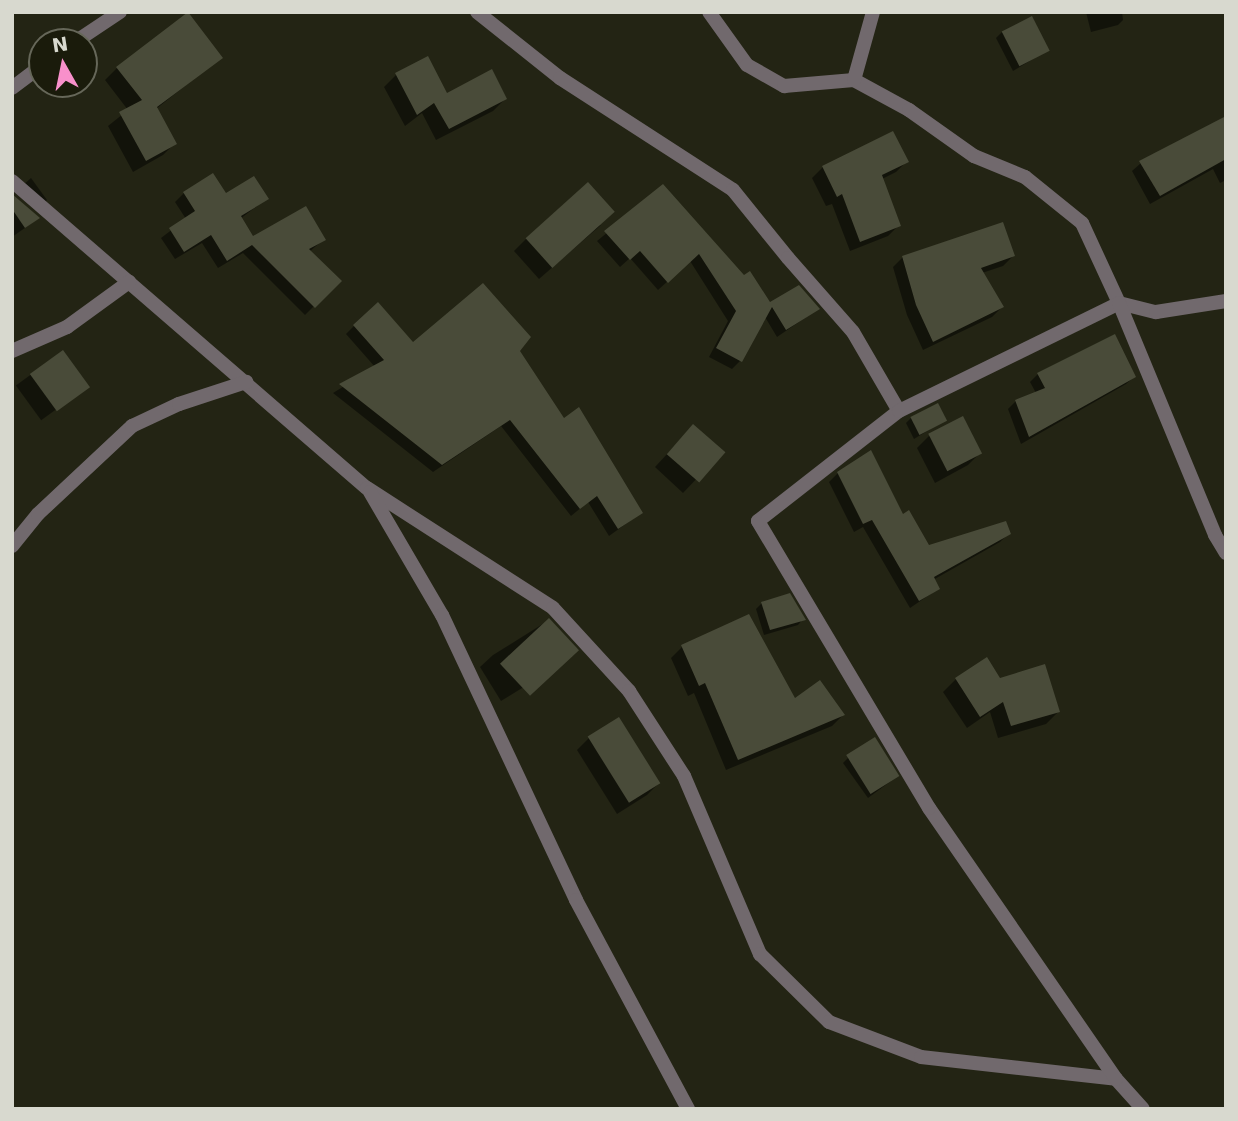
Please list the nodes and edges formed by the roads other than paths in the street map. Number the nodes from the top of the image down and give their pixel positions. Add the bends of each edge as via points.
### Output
1 (120, 12) edge
2 (477, 12) edge
3 (709, 12) edge
4 (873, 12) edge
5 (96, 28) edge
6 (28, 76) edge
7 (854, 80) junction
8 (12, 88) edge
9 (12, 181) edge
10 (130, 282) junction
11 (1226, 300) edge
12 (1119, 303) junction
13 (12, 351) edge
14 (246, 382) junction
15 (899, 411) junction
16 (368, 488) junction
17 (12, 546) edge
18 (1226, 552) edge
19 (1116, 1079) junction
20 (688, 1109) edge
21 (1143, 1109) edge

1 - 5 street
2 - 15 street via 560,78 733,190 853,331
3 - 7 street via 747,65 784,86
4 - 7 street
6 - 8 street
7 - 12 street via 909,110 974,156 1025,177 1082,223
9 - 10 street
10 - 13 street via 67,327
10 - 14 street
11 - 12 street via 1156,312
12 - 15 street
12 - 18 street
14 - 16 street
14 - 17 street via 179,404 132,426 38,514
15 - 19 street via 758,520 929,808
16 - 19 street via 553,608 629,691 684,776 760,954 829,1021 921,1057
16 - 20 street via 442,615 576,901
19 - 21 street

